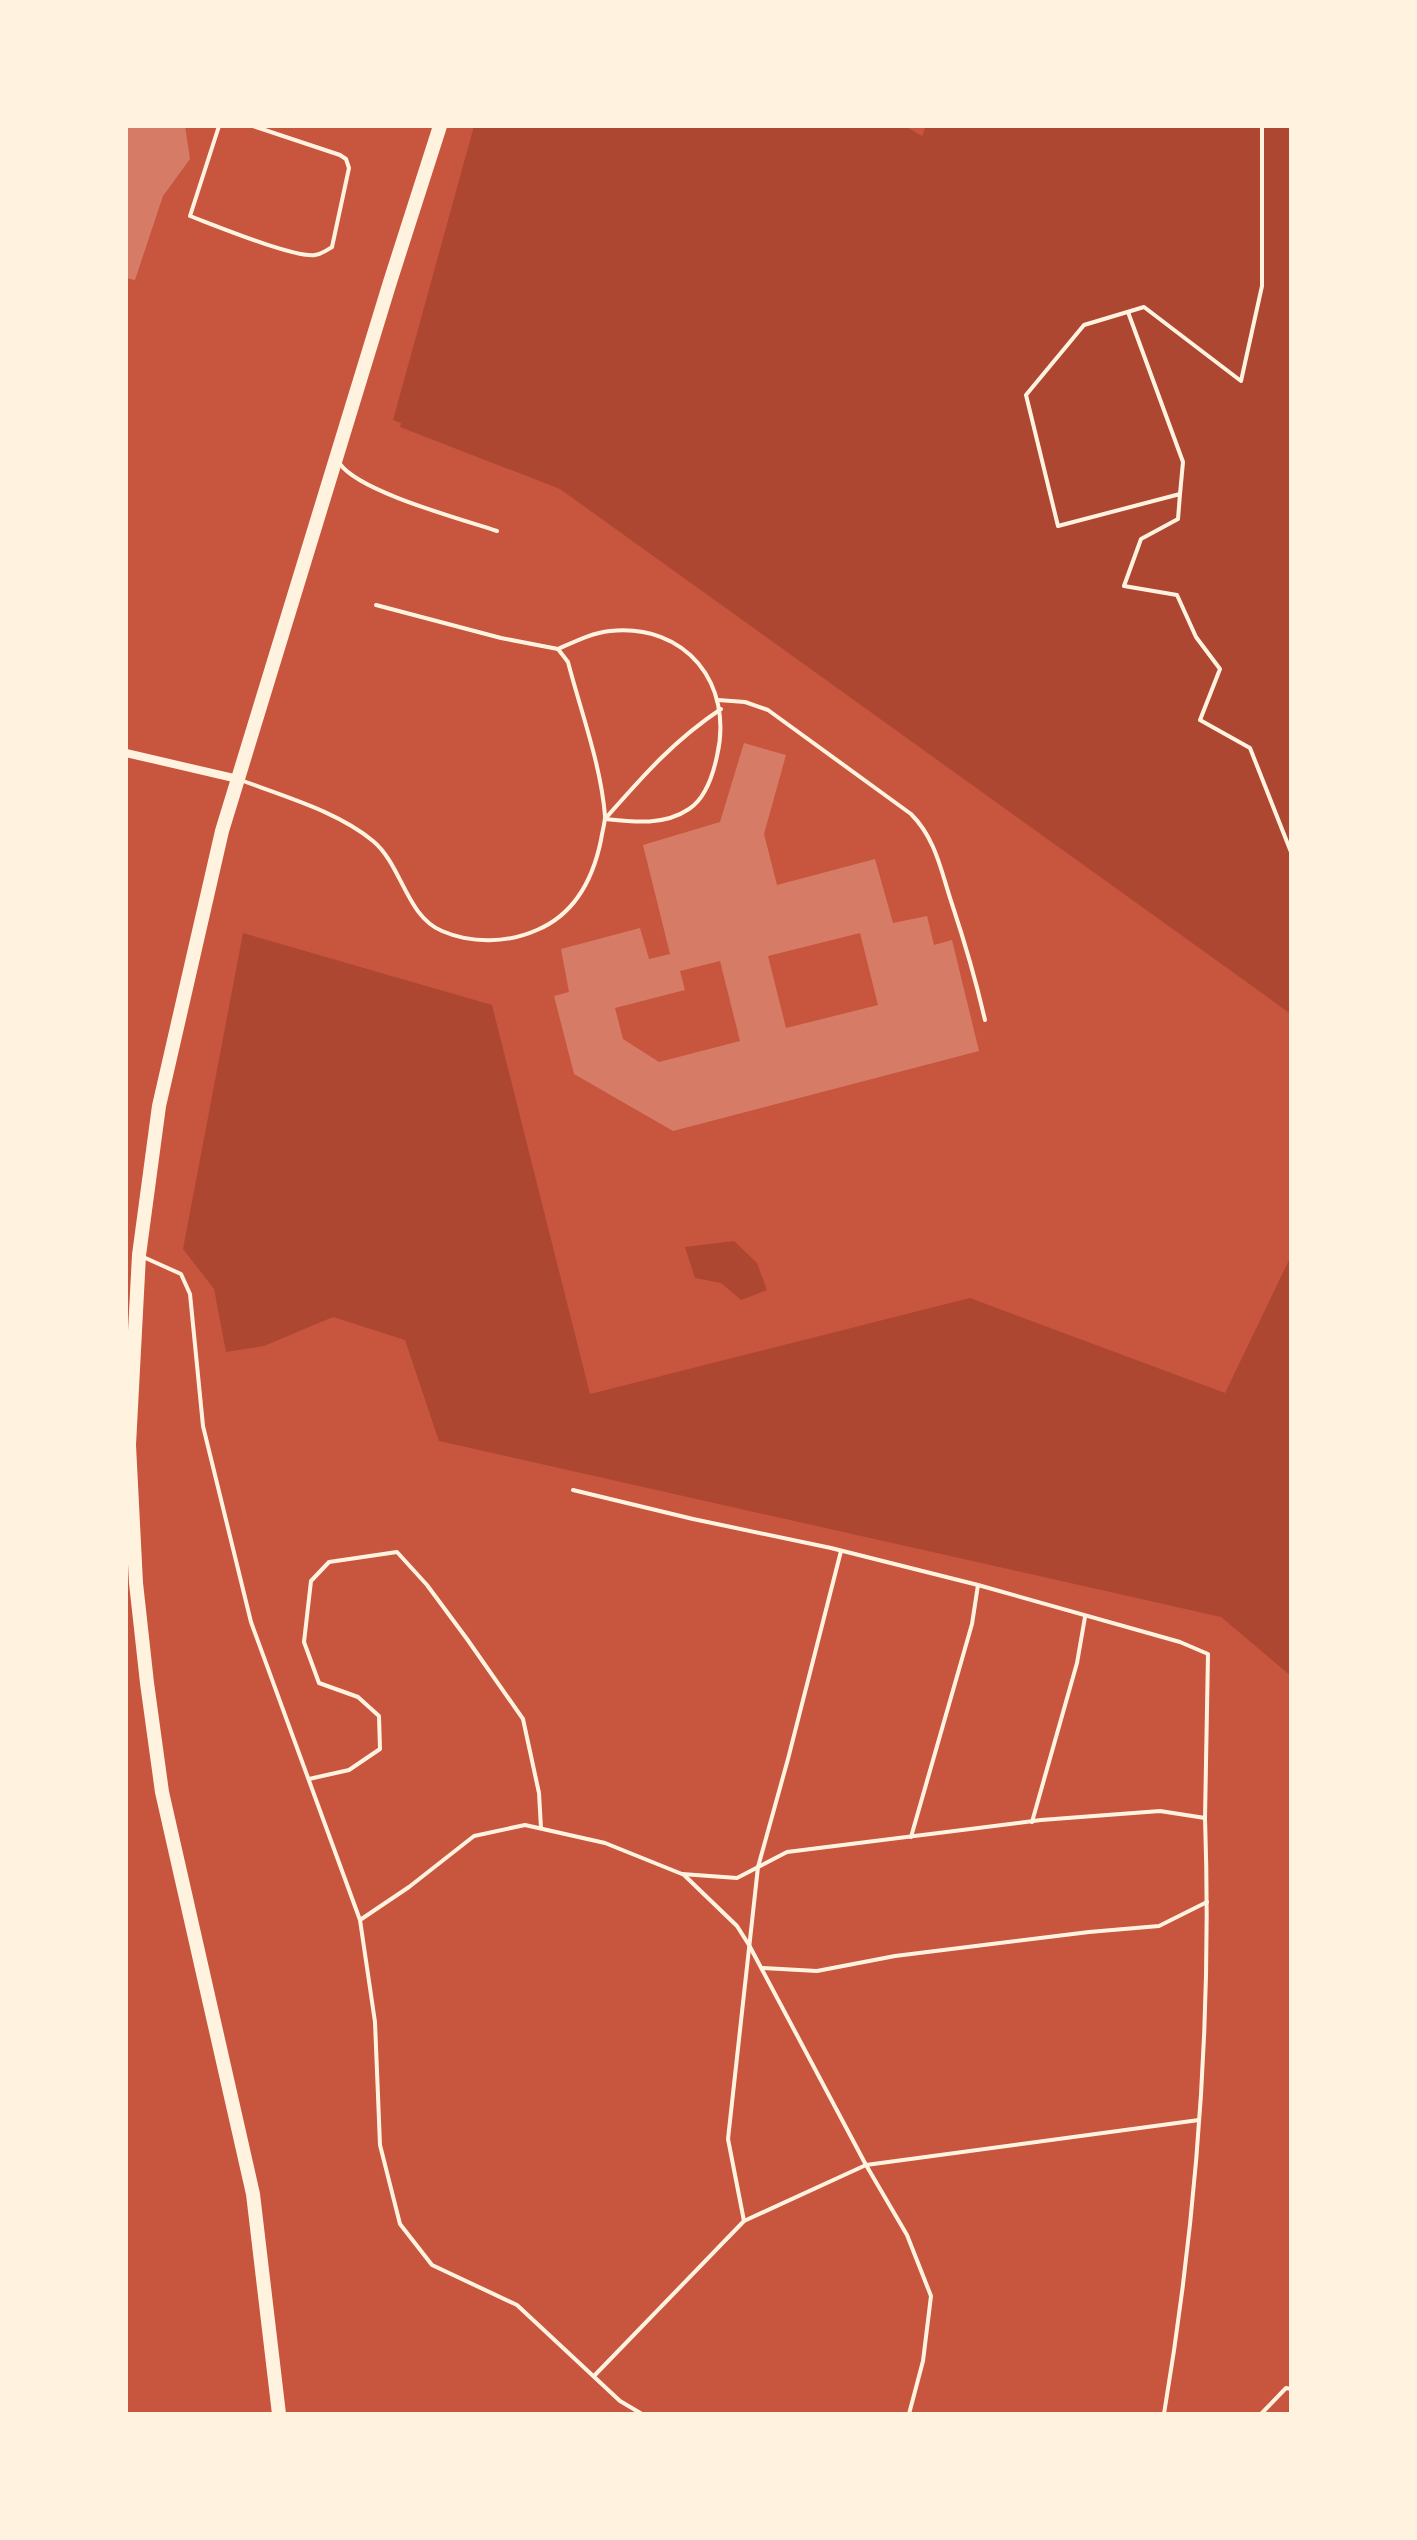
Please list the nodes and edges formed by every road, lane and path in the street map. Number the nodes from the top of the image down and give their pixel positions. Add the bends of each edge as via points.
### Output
1 (219, 126) edge
2 (253, 126) edge
3 (440, 126) edge
4 (1262, 126) edge
5 (1128, 312) junction
6 (336, 459) junction
7 (1180, 494) junction
8 (497, 531) dead end
9 (376, 605) dead end
10 (558, 649) junction
11 (718, 700) junction
12 (721, 709) junction
13 (126, 753) edge
14 (239, 779) junction
15 (605, 819) junction
16 (1291, 852) edge
17 (985, 1020) dead end
18 (139, 1255) junction
19 (573, 1490) dead end
20 (841, 1551) junction
21 (978, 1585) junction
22 (1085, 1617) junction
23 (309, 1779) junction
24 (1205, 1818) junction
25 (1032, 1822) junction
26 (541, 1828) junction
27 (911, 1837) junction
28 (758, 1867) junction
29 (682, 1874) junction
30 (1207, 1902) junction
31 (360, 1920) junction
32 (749, 1945) junction
33 (763, 1968) junction
34 (1200, 2120) junction
35 (866, 2165) junction
36 (744, 2221) junction
37 (594, 2376) junction
38 (1291, 2389) edge
39 (279, 2414) edge
40 (642, 2414) edge
41 (909, 2414) edge
42 (1164, 2414) edge
43 (1261, 2414) edge

1 - 2 lane via 190,216 307,255 324,253 332,247 349,168 346,159
3 - 6 main road
4 - 5 path via 1262,286 1241,381 1144,307
5 - 7 path via 1183,462
5 - 7 path via 1084,325 1026,395 1058,526
6 - 8 lane via 356,479
6 - 14 main road
7 - 16 path via 1178,519 1141,539 1124,586 1177,595 1196,637 1220,669 1200,720 1250,748
9 - 10 lane
10 - 11 lane via 610,631 673,641 694,659
10 - 15 lane via 568,662
11 - 12 lane
11 - 17 lane via 768,710 925,828 967,945
12 - 15 lane via 666,752
12 - 15 lane via 716,762 708,787 689,809 656,822
13 - 14 street
14 - 15 lane via 354,828 375,842 418,912 441,931 484,941 520,937 564,913 589,884
14 - 18 main road via 222,831 159,1106
18 - 23 lane via 181,1274 190,1294 203,1426 243,1592
18 - 39 main road via 129,1445 147,1683 162,1792 253,2194
19 - 20 lane
20 - 21 lane
20 - 28 lane
21 - 22 lane
21 - 27 lane via 972,1624
22 - 24 lane via 1208,1654
22 - 25 lane
23 - 26 lane via 349,1770 380,1749 379,1716 358,1697 319,1683 304,1642 311,1581 329,1562 397,1552 523,1719
23 - 31 lane
24 - 25 lane via 1160,1811
24 - 30 lane
25 - 27 lane
26 - 29 lane via 605,1843
26 - 31 lane via 525,1825 474,1836
27 - 28 lane via 787,1852
28 - 29 lane via 737,1878
28 - 32 lane
29 - 32 lane via 737,1926
30 - 33 lane via 1159,1926 895,1956 817,1971
30 - 34 lane
31 - 37 lane via 375,2022 380,2145 400,2224 432,2265 517,2305
32 - 33 lane
32 - 36 lane via 728,2139
33 - 35 lane
34 - 35 lane
34 - 42 lane via 1189,2245
35 - 36 lane
35 - 41 lane via 907,2235 931,2296 923,2361
36 - 37 lane
37 - 40 lane
38 - 43 lane

